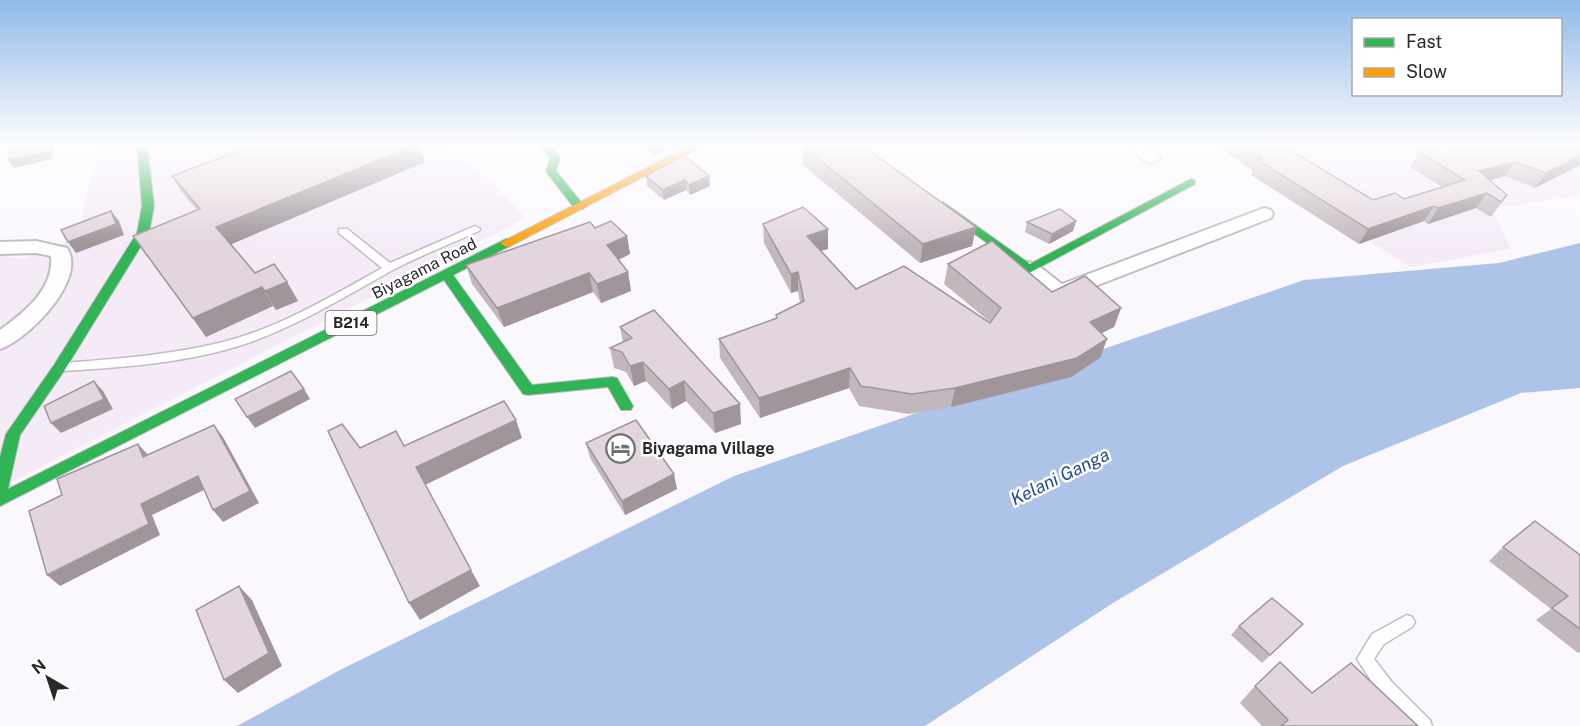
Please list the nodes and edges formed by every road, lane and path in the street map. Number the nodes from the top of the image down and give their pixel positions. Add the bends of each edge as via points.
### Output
1 (145, 178) edge
2 (556, 178) edge
3 (635, 178) edge
4 (1191, 182) dead end
5 (931, 198) edge
6 (579, 207) junction
7 (1263, 214) dead end
8 (475, 229) dead end
9 (343, 231) dead end
10 (0, 248) edge
11 (1026, 267) junction
12 (389, 268) junction
13 (447, 275) junction
14 (0, 341) edge
15 (59, 368) junction
16 (626, 405) dead end
17 (0, 489) edge
18 (0, 500) edge
19 (1407, 622) dead end
20 (1424, 726) edge

1 - 15 street via 148,206 143,233
2 - 6 street
3 - 6 street, Biyagama Road / B214
4 - 11 street via 1029,269
5 - 11 street
6 - 13 street, Biyagama Road / B214
7 - 11 street via 1059,293
8 - 12 lane
9 - 12 lane
10 - 14 street via 36,247 60,252 62,261 55,288
12 - 15 lane via 276,327 225,345 124,363
13 - 16 street via 528,390 612,382
13 - 18 street, Biyagama Road / B214
15 - 17 street via 13,434
19 - 20 lane via 1378,639 1365,659 1385,687

